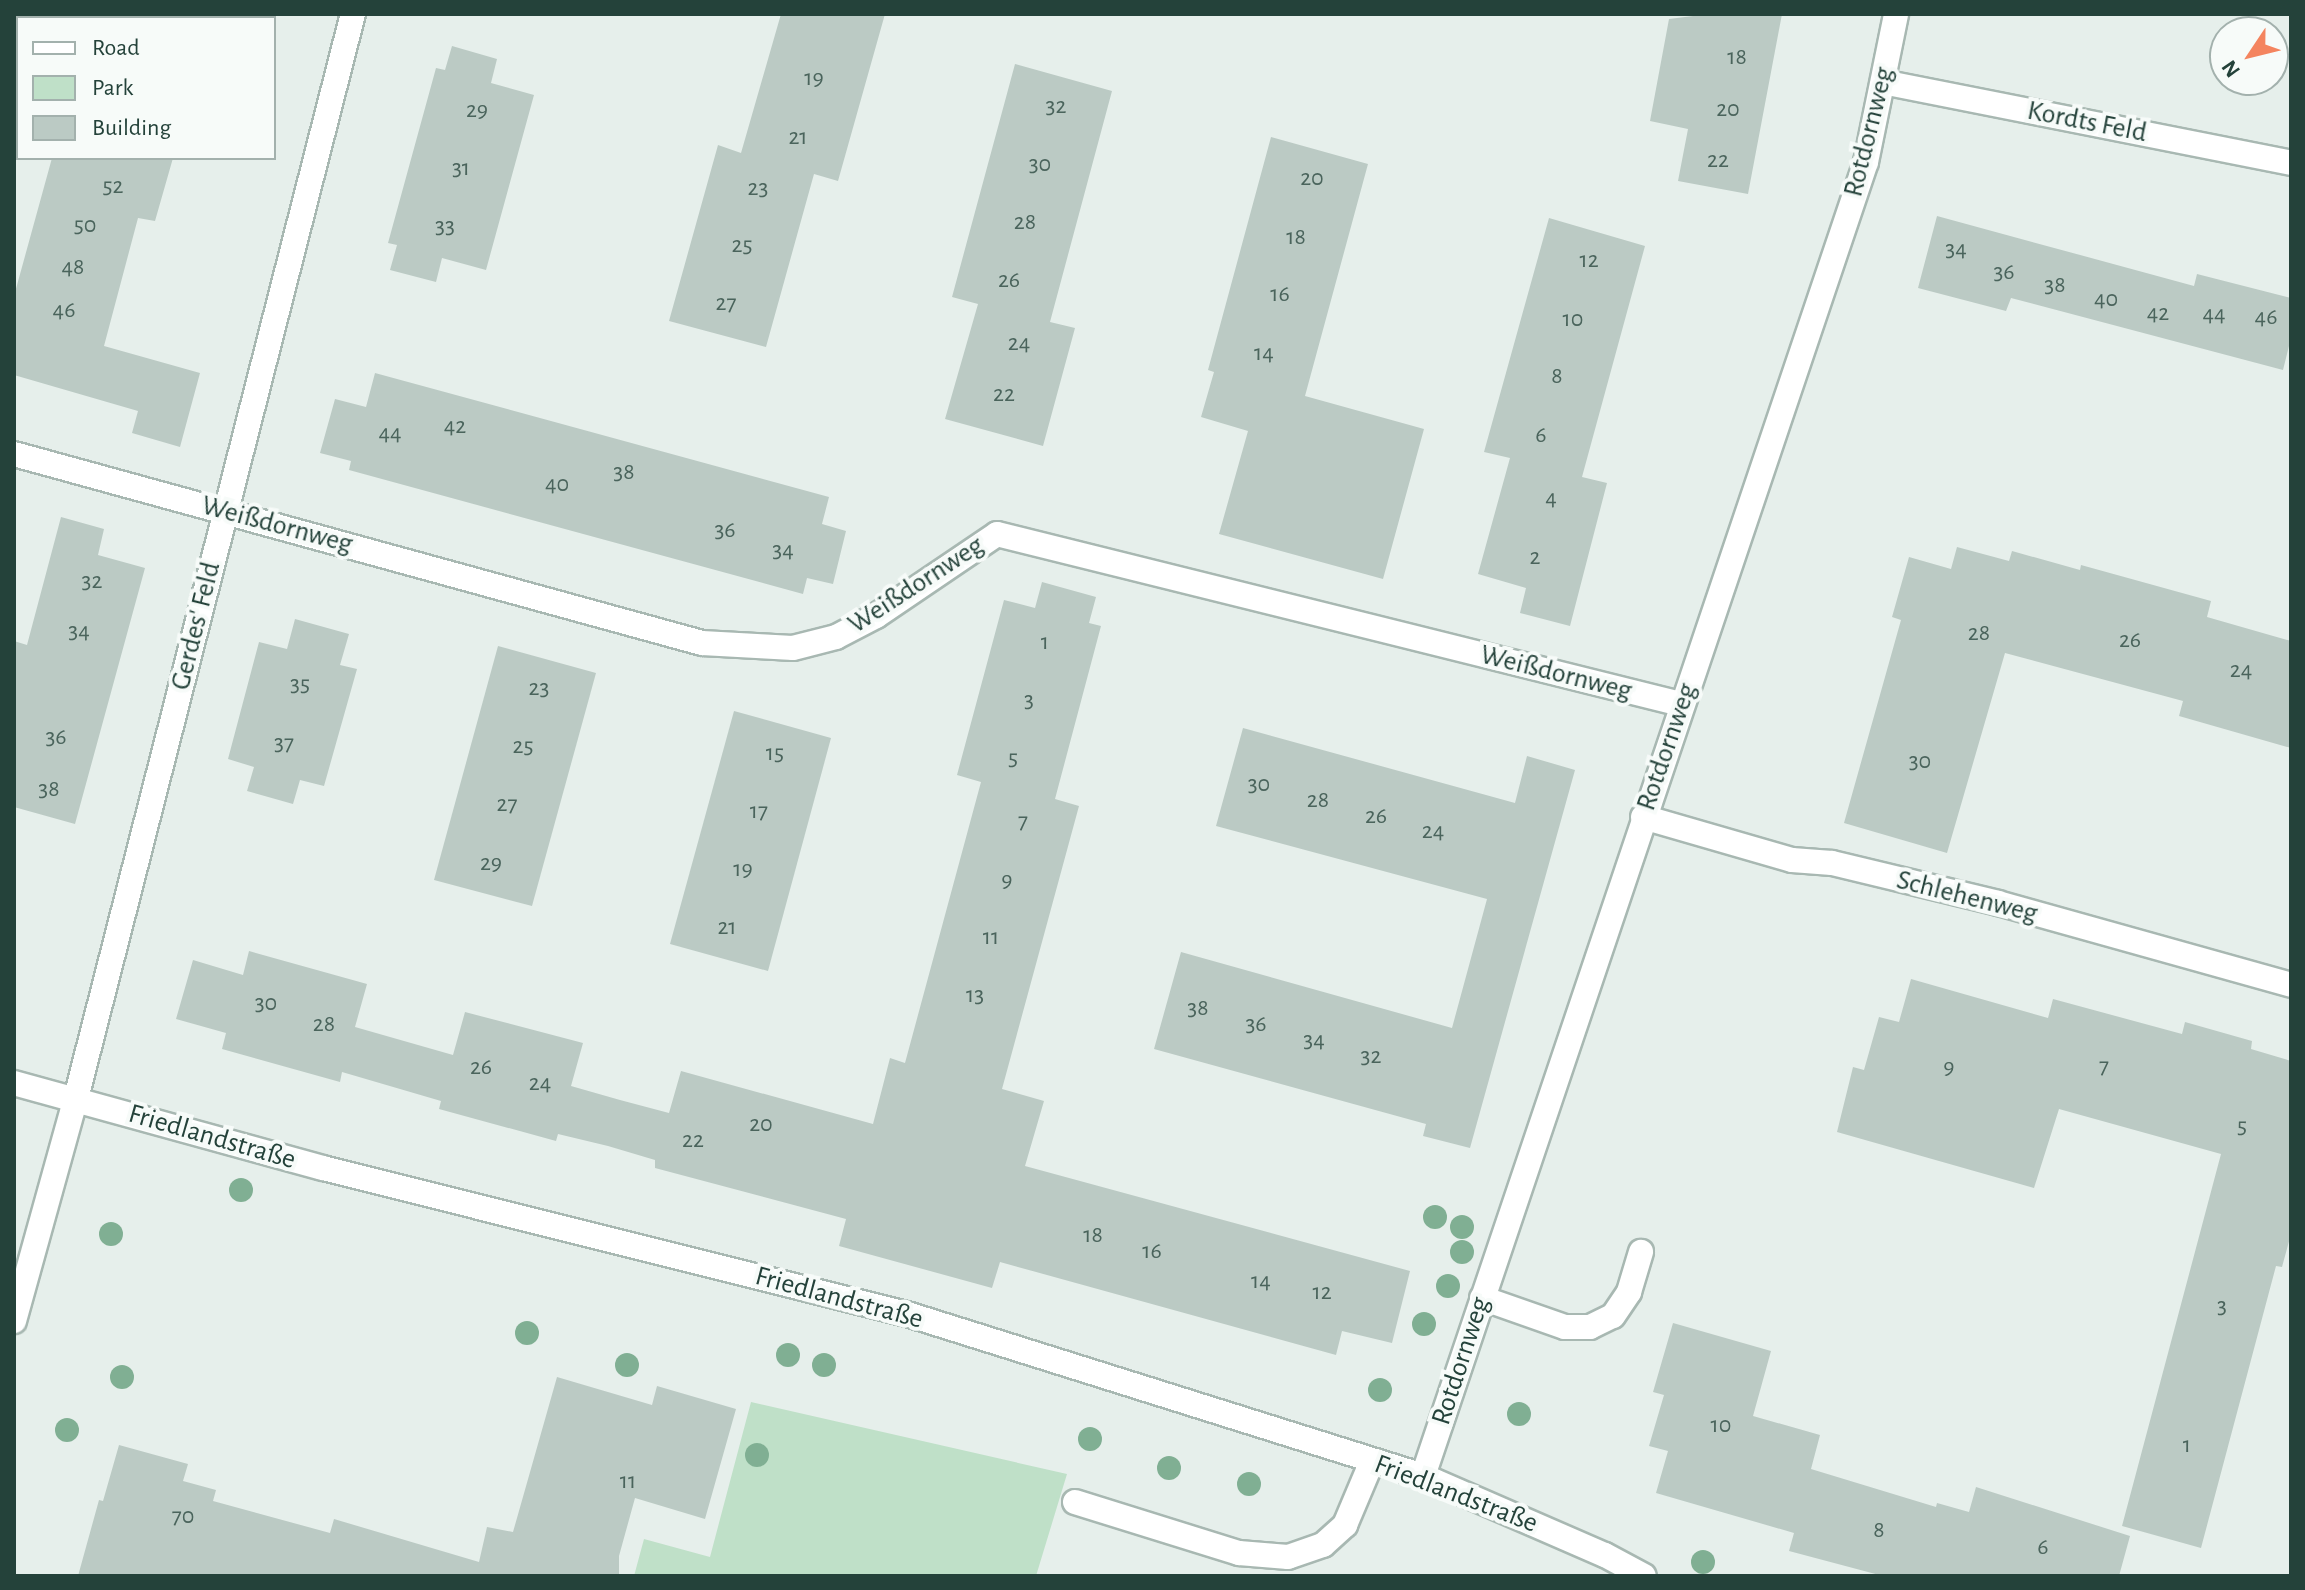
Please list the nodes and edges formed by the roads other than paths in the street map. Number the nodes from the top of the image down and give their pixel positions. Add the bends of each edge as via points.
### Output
1 (353, 14) edge
2 (1896, 14) edge
3 (1883, 82) junction
4 (2291, 163) edge
5 (14, 454) edge
6 (226, 510) junction
7 (1681, 704) junction
8 (1643, 817) junction
9 (2291, 985) edge
10 (14, 1083) edge
11 (76, 1098) junction
12 (1641, 1252) dead end
13 (1482, 1298) junction
14 (14, 1321) edge
15 (1372, 1461) junction
16 (1423, 1476) junction
17 (1075, 1502) dead end
18 (1644, 1576) edge

1 - 6 street, Gerdes' Feld
2 - 3 street, Rotdornweg
3 - 4 street, Kordts Feld
3 - 7 street, Rotdornweg via 1866,162
5 - 6 street, Weißdornweg
6 - 7 street, Weißdornweg via 702,643 793,648 836,637 876,616 997,534
6 - 11 street, Gerdes' Feld
7 - 8 street, Rotdornweg
8 - 9 street, Schlehenweg via 1792,860 1832,863 1998,903
8 - 13 street, Rotdornweg
10 - 11 street, Friedlandstraße
11 - 14 street, Gerdes' Feld
11 - 15 street, Friedlandstraße via 323,1168 907,1314
12 - 13 street via 1629,1292 1613,1316 1590,1327 1565,1327
13 - 16 street, Rotdornweg
15 - 16 street, Friedlandstraße
15 - 17 street via 1345,1525 1323,1545 1288,1557 1239,1553
16 - 18 street, Friedlandstraße

